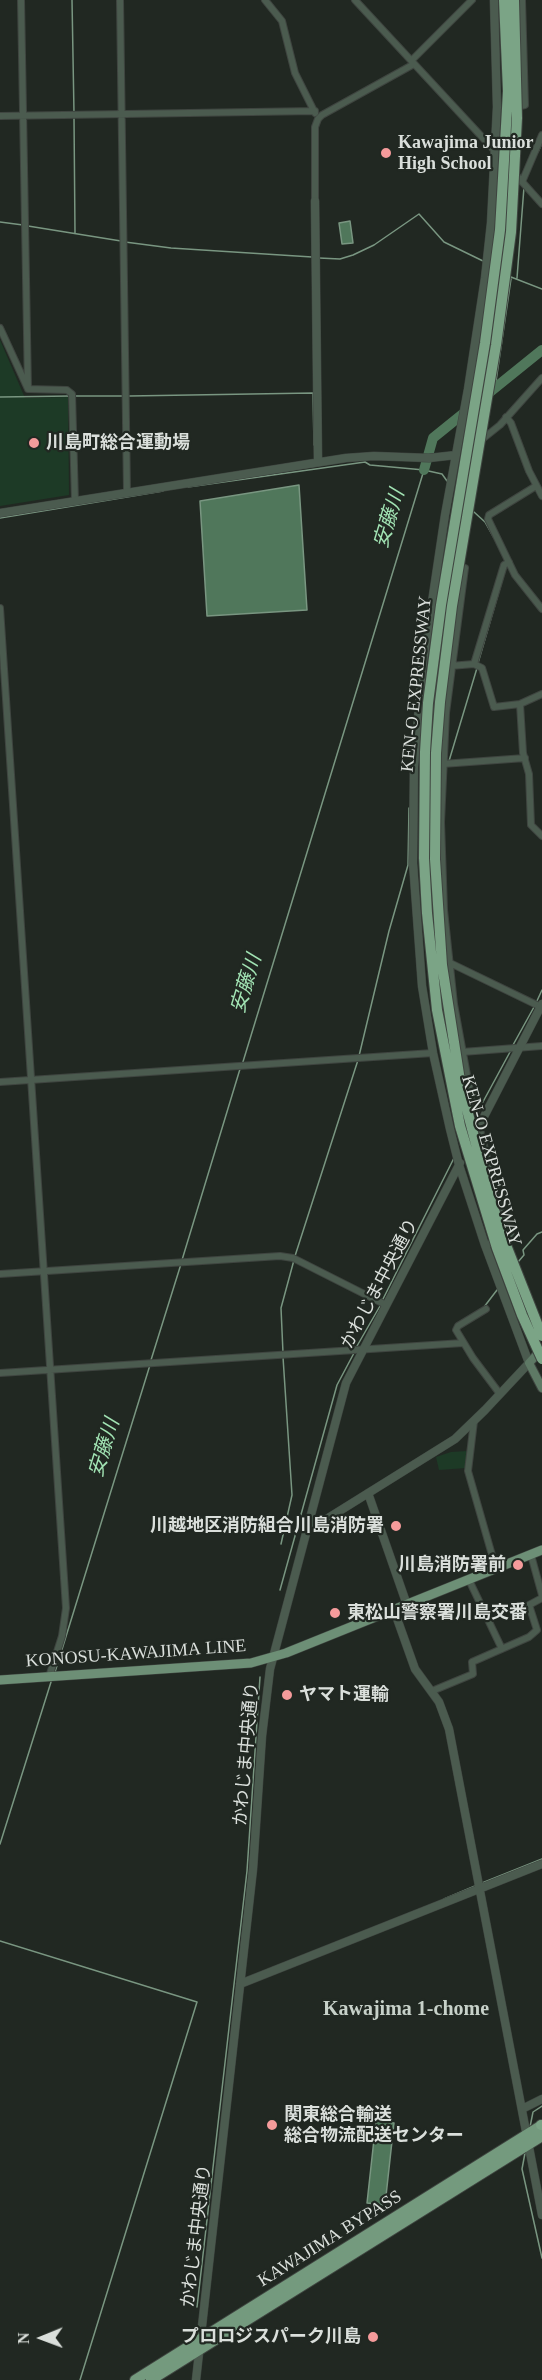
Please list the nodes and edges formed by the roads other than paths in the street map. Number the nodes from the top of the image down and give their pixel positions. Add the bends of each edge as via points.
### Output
1 (21, 0) edge
2 (120, 0) edge
3 (265, 0) edge
4 (354, 0) edge
5 (472, 0) edge
6 (495, 0) edge
7 (504, 0) edge
8 (514, 0) edge
9 (522, 0) edge
10 (413, 62) junction
11 (497, 107) junction
12 (315, 111) junction
13 (121, 114) junction
14 (25, 116) junction
15 (0, 117) edge
16 (318, 119) junction
17 (542, 135) edge
18 (496, 152) junction
19 (522, 182) junction
20 (315, 201) joint
21 (542, 204) edge
22 (0, 328) edge
23 (542, 378) edge
24 (28, 389) junction
25 (506, 417) junction
26 (456, 455) junction
27 (318, 462) junction
28 (536, 486) junction
29 (127, 492) junction
30 (542, 496) edge
31 (75, 501) junction
32 (0, 513) edge
33 (509, 562) junction
34 (465, 568) dead end
35 (0, 608) edge
36 (542, 609) edge
37 (474, 664) junction
38 (452, 665) junction
39 (423, 669) junction
40 (542, 694) edge
41 (520, 704) junction
42 (525, 758) junction
43 (443, 763) junction
44 (414, 767) junction
45 (542, 836) edge
46 (418, 948) junction
47 (448, 962) junction
48 (541, 1005) edge
49 (542, 1046) edge
50 (520, 1047) junction
51 (462, 1052) junction
52 (433, 1053) junction
53 (30, 1080) junction
54 (0, 1082) edge
55 (479, 1125) junction
56 (459, 1165) junction
57 (485, 1245) junction
58 (43, 1271) junction
59 (0, 1274) edge
60 (386, 1305) junction
61 (486, 1310) dead end
62 (542, 1336) edge
63 (463, 1343) junction
64 (542, 1348) edge
65 (363, 1349) junction
66 (542, 1359) edge
67 (529, 1363) junction
68 (50, 1369) junction
69 (0, 1373) edge
70 (542, 1388) edge
71 (500, 1394) junction
72 (474, 1421) junction
73 (368, 1493) junction
74 (307, 1528) junction
75 (542, 1550) edge
76 (531, 1555) junction
77 (496, 1569) junction
78 (469, 1580) junction
79 (542, 1597) edge
80 (407, 1605) junction
81 (394, 1610) junction
82 (502, 1649) junction
83 (273, 1658) junction
84 (49, 1678) junction
85 (0, 1680) edge
86 (432, 1691) junction
87 (542, 1864) edge
88 (478, 1889) junction
89 (240, 1984) junction
90 (542, 2099) edge
91 (522, 2109) junction
92 (542, 2125) edge
93 (542, 2136) edge
94 (528, 2140) junction
95 (542, 2215) edge
96 (200, 2345) junction
97 (135, 2380) edge
98 (150, 2380) edge
99 (196, 2380) edge

1 - 14 street
2 - 13 street
3 - 12 street via 282,21 295,73
4 - 10 street
5 - 10 street
6 - 11 street
7 - 66 highway, KEN-O EXPRESSWAY, bridge via 507,112 500,230 428,703 424,858 437,1010 460,1126 497,1248
8 - 62 highway, KEN-O EXPRESSWAY, bridge via 518,118 511,232 440,702 435,859 442,965 461,1087 495,1212
9 - 11 street via 525,105
10 - 16 street
10 - 18 street
11 - 18 street
12 - 13 street
12 - 16 street
13 - 14 street
13 - 29 street
14 - 15 street
14 - 24 street
16 - 20 street
17 - 19 street
18 - 19 street
18 - 26 street via 485,278
19 - 21 street
20 - 27 street
22 - 24 street
23 - 25 street
24 - 31 street via 67,390 72,394
25 - 26 street via 492,432
25 - 28 street
26 - 27 street via 359,456
26 - 39 street
27 - 29 street
28 - 30 street
28 - 33 street via 489,515
29 - 31 street
31 - 32 street
33 - 36 street
33 - 37 street via 504,565
34 - 38 street
35 - 53 street
37 - 38 street
37 - 41 street via 482,668 494,706
38 - 39 street
38 - 43 street
39 - 44 street
40 - 41 street
41 - 42 street
42 - 43 street
42 - 45 street via 530,774 531,825
43 - 44 street
43 - 47 street via 441,822
44 - 46 street via 413,863
46 - 47 street
46 - 52 street
47 - 48 street
47 - 51 street
48 - 50 street, かわじま中央通り
49 - 50 street
50 - 51 street
50 - 55 street, かわじま中央通り
51 - 55 street
52 - 53 street
52 - 56 street
53 - 54 street
53 - 58 street
55 - 56 street, かわじま中央通り
55 - 57 street via 512,1238
56 - 57 street
56 - 60 street, かわじま中央通り
57 - 67 street
58 - 59 street
58 - 60 street via 280,1256 293,1258
58 - 68 street
60 - 65 street, かわじま中央通り
61 - 63 street via 455,1328
63 - 65 street
63 - 71 street
64 - 67 main road
65 - 68 street
65 - 74 street, かわじま中央通り via 346,1383
67 - 70 main road
67 - 71 street
68 - 69 street
68 - 84 street via 66,1616
71 - 72 street
72 - 73 street via 455,1439
72 - 77 street via 468,1472
73 - 74 street
73 - 80 street
74 - 83 street, かわじま中央通り
75 - 76 main road, KONOSU-KAWAJIMA LINE
76 - 77 main road, KONOSU-KAWAJIMA LINE
76 - 79 street
77 - 78 main road, KONOSU-KAWAJIMA LINE
78 - 80 main road, KONOSU-KAWAJIMA LINE
78 - 82 street
79 - 82 street via 529,1605 537,1630
80 - 81 main road, KONOSU-KAWAJIMA LINE
81 - 83 main road, KONOSU-KAWAJIMA LINE
81 - 86 street via 415,1669
82 - 86 street via 472,1662 473,1674
83 - 84 main road, KONOSU-KAWAJIMA LINE via 251,1664
83 - 89 street, かわじま中央通り
84 - 85 main road, KONOSU-KAWAJIMA LINE
86 - 88 street via 449,1729
87 - 88 street
88 - 89 street
88 - 91 street
89 - 96 street, かわじま中央通り
90 - 91 street
91 - 94 street
92 - 94 highway, KAWAJIMA BYPASS
93 - 94 highway, KAWAJIMA BYPASS
94 - 95 street
94 - 96 highway, KAWAJIMA BYPASS
96 - 97 highway, KAWAJIMA BYPASS
96 - 98 highway, KAWAJIMA BYPASS
96 - 99 street, かわじま中央通り

